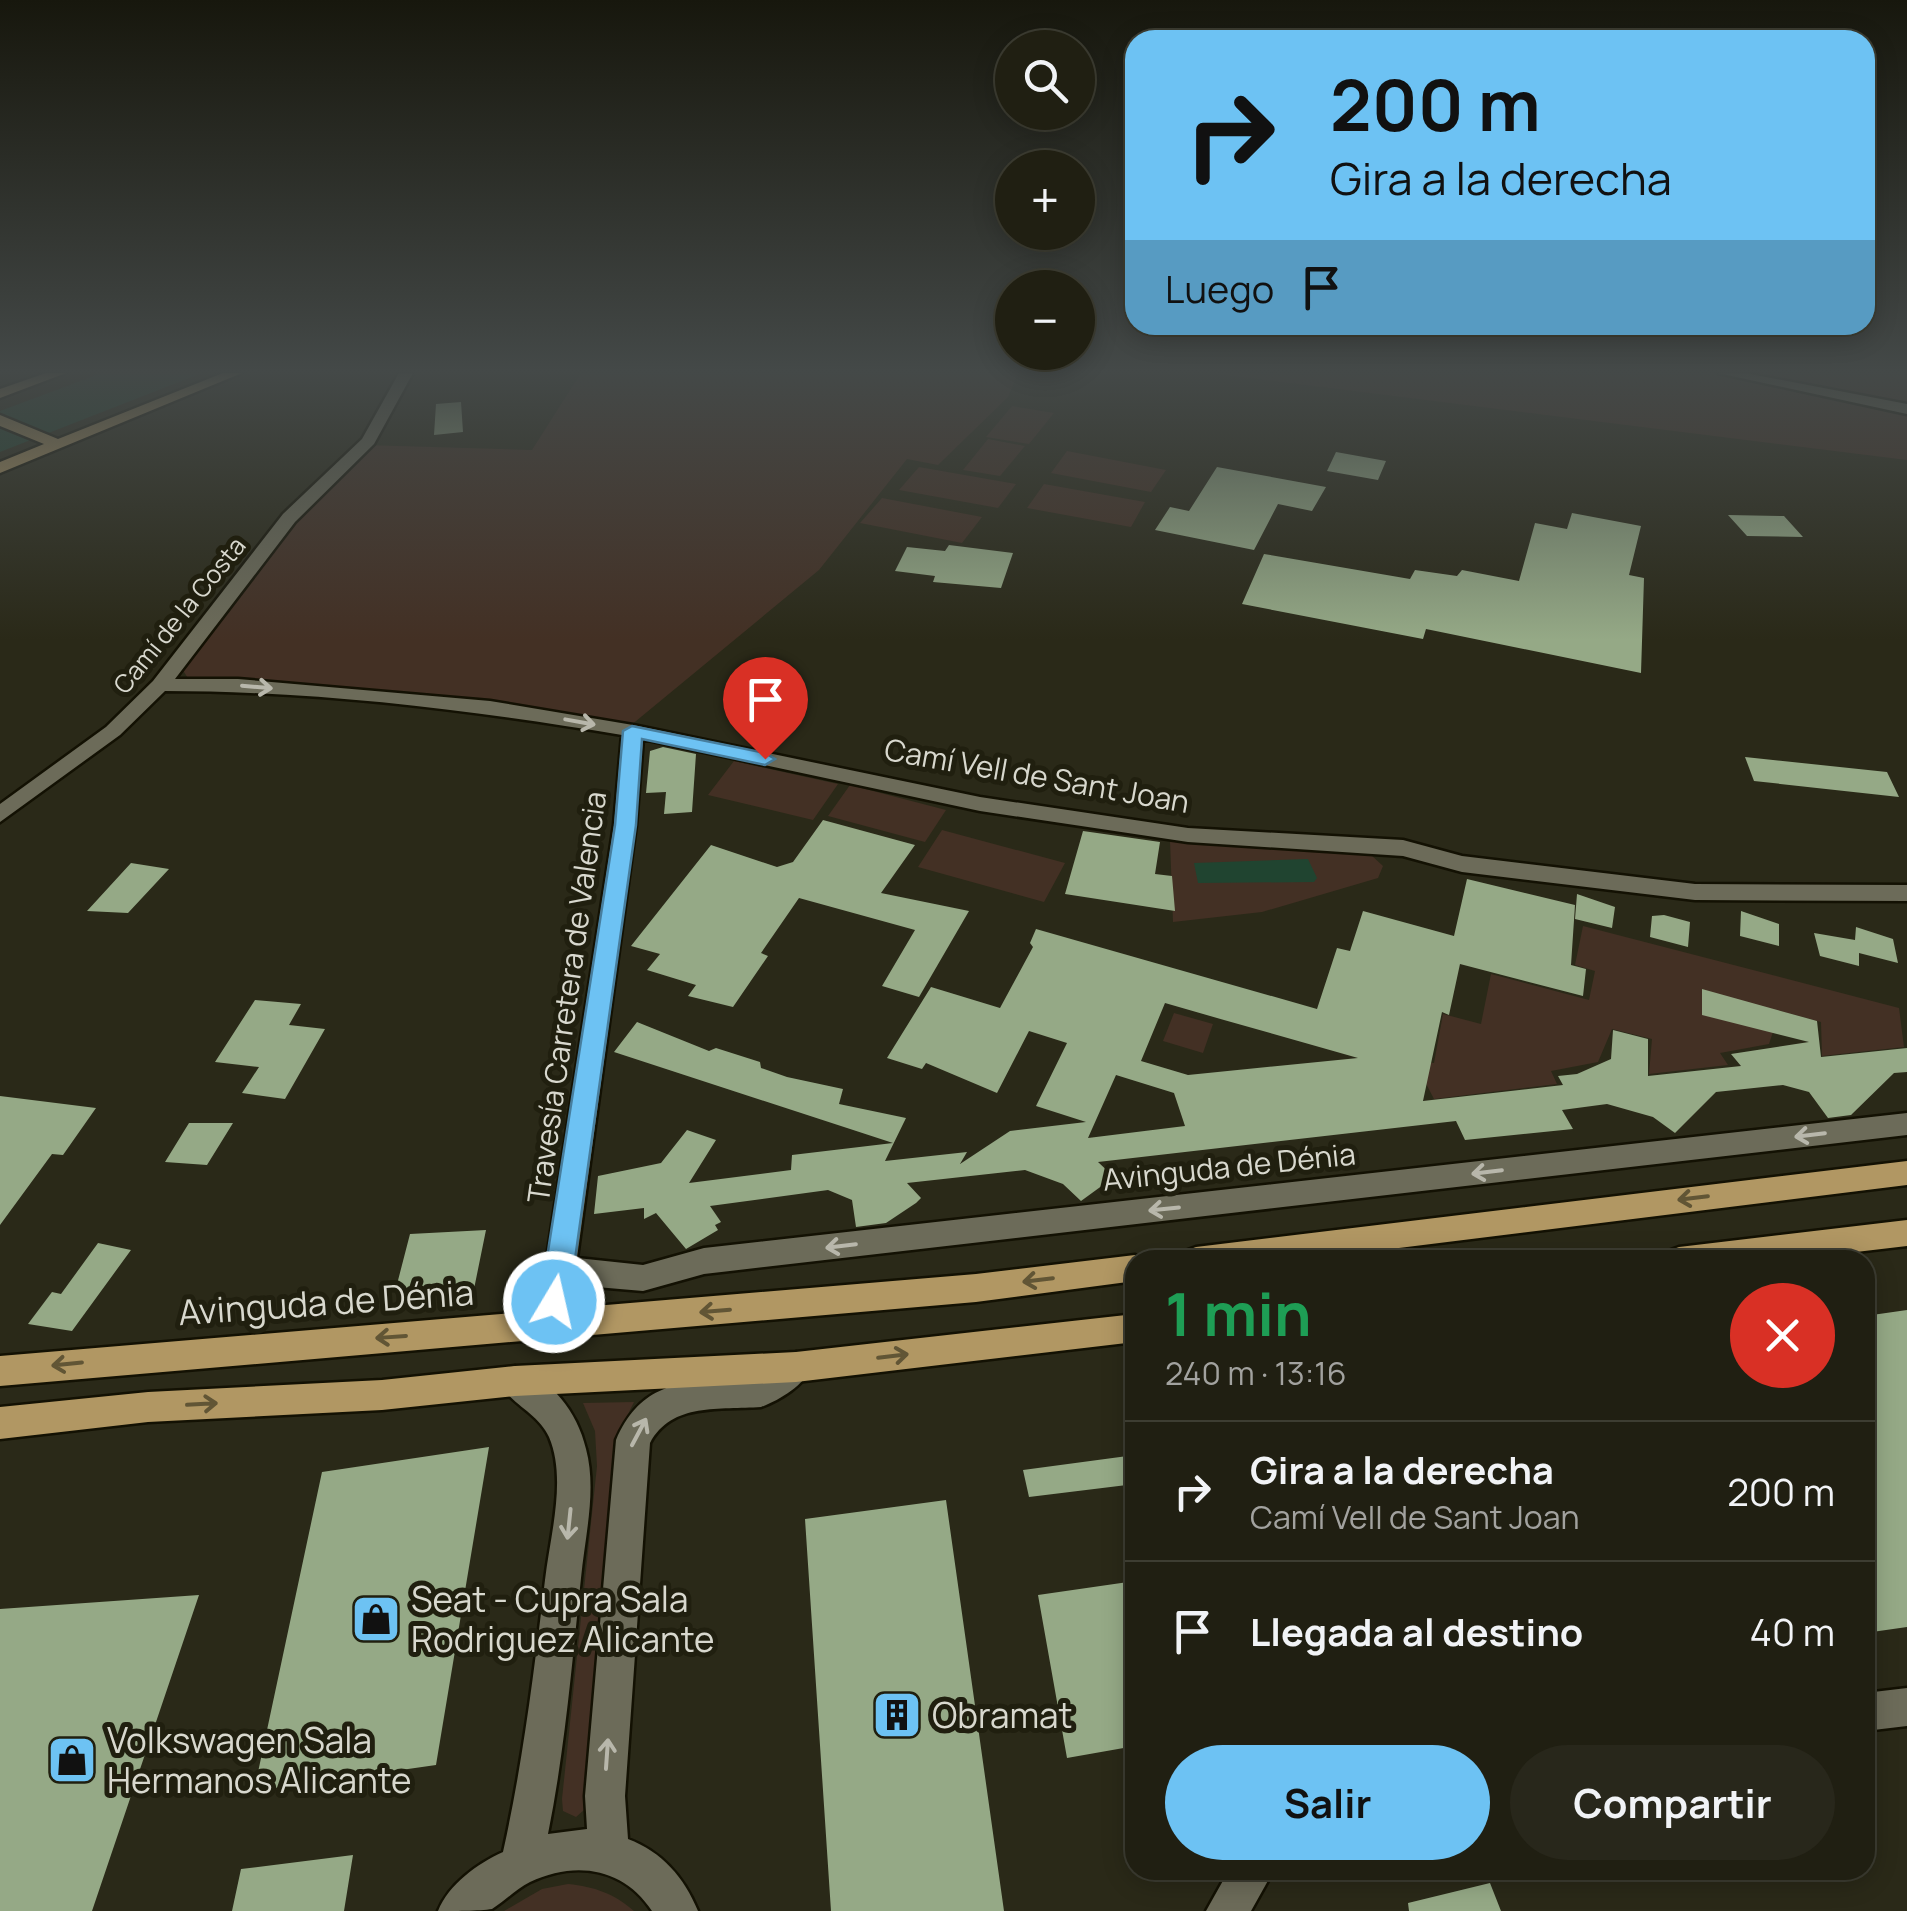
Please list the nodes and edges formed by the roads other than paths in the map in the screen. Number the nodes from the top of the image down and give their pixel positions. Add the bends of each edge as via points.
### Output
1 (346, 462) edge
2 (160, 685) junction
3 (632, 731) junction
4 (0, 815) edge
5 (1907, 892) edge
6 (1907, 1124) edge
7 (1907, 1165) edge
8 (1907, 1173) edge
9 (1824, 1182) junction
10 (1907, 1230) edge
11 (1277, 1250) edge
12 (1758, 1250) edge
13 (1125, 1269) edge
14 (560, 1270) junction
15 (539, 1326) junction
16 (1125, 1329) edge
17 (796, 1367) junction
18 (0, 1371) edge
19 (515, 1381) junction
20 (0, 1423) edge
21 (608, 1852) junction
22 (522, 1861) junction
23 (1246, 1880) edge
24 (459, 1911) edge
25 (677, 1911) edge
26 (1227, 1911) edge

1 - 2 street, Camí de la Costa via 289,518
2 -> 3 street, Camí Vell de Sant Joan via 238,685 490,708
2 - 4 street, Camí de la Costa via 113,731
3 - 5 street, Camí Vell de Sant Joan via 980,804 1188,835 1403,848 1462,864 1695,892
3 - 14 street, Travesía Carretera de Valencia via 625,825
6 -> 14 street, Avinguda de Dénia via 704,1262 643,1278
7 - 9 main road
8 - 9 main road
9 -> 11 main road
10 - 12 main road
13 -> 15 main road, Avinguda de Dénia
14 - 15 street, Travesía Carretera de Valencia via 554,1302
15 -> 18 main road, Avinguda de Dénia
17 -> 16 main road
17 - 19 main road
21 -> 17 street via 605,1783 633,1440 662,1405 683,1397 761,1392
20 -> 19 main road
19 -> 22 street via 559,1416 571,1442 574,1480 545,1749
21 - 22 street via 579,1848
21 - 25 street via 641,1868
22 - 24 street
23 - 26 street

